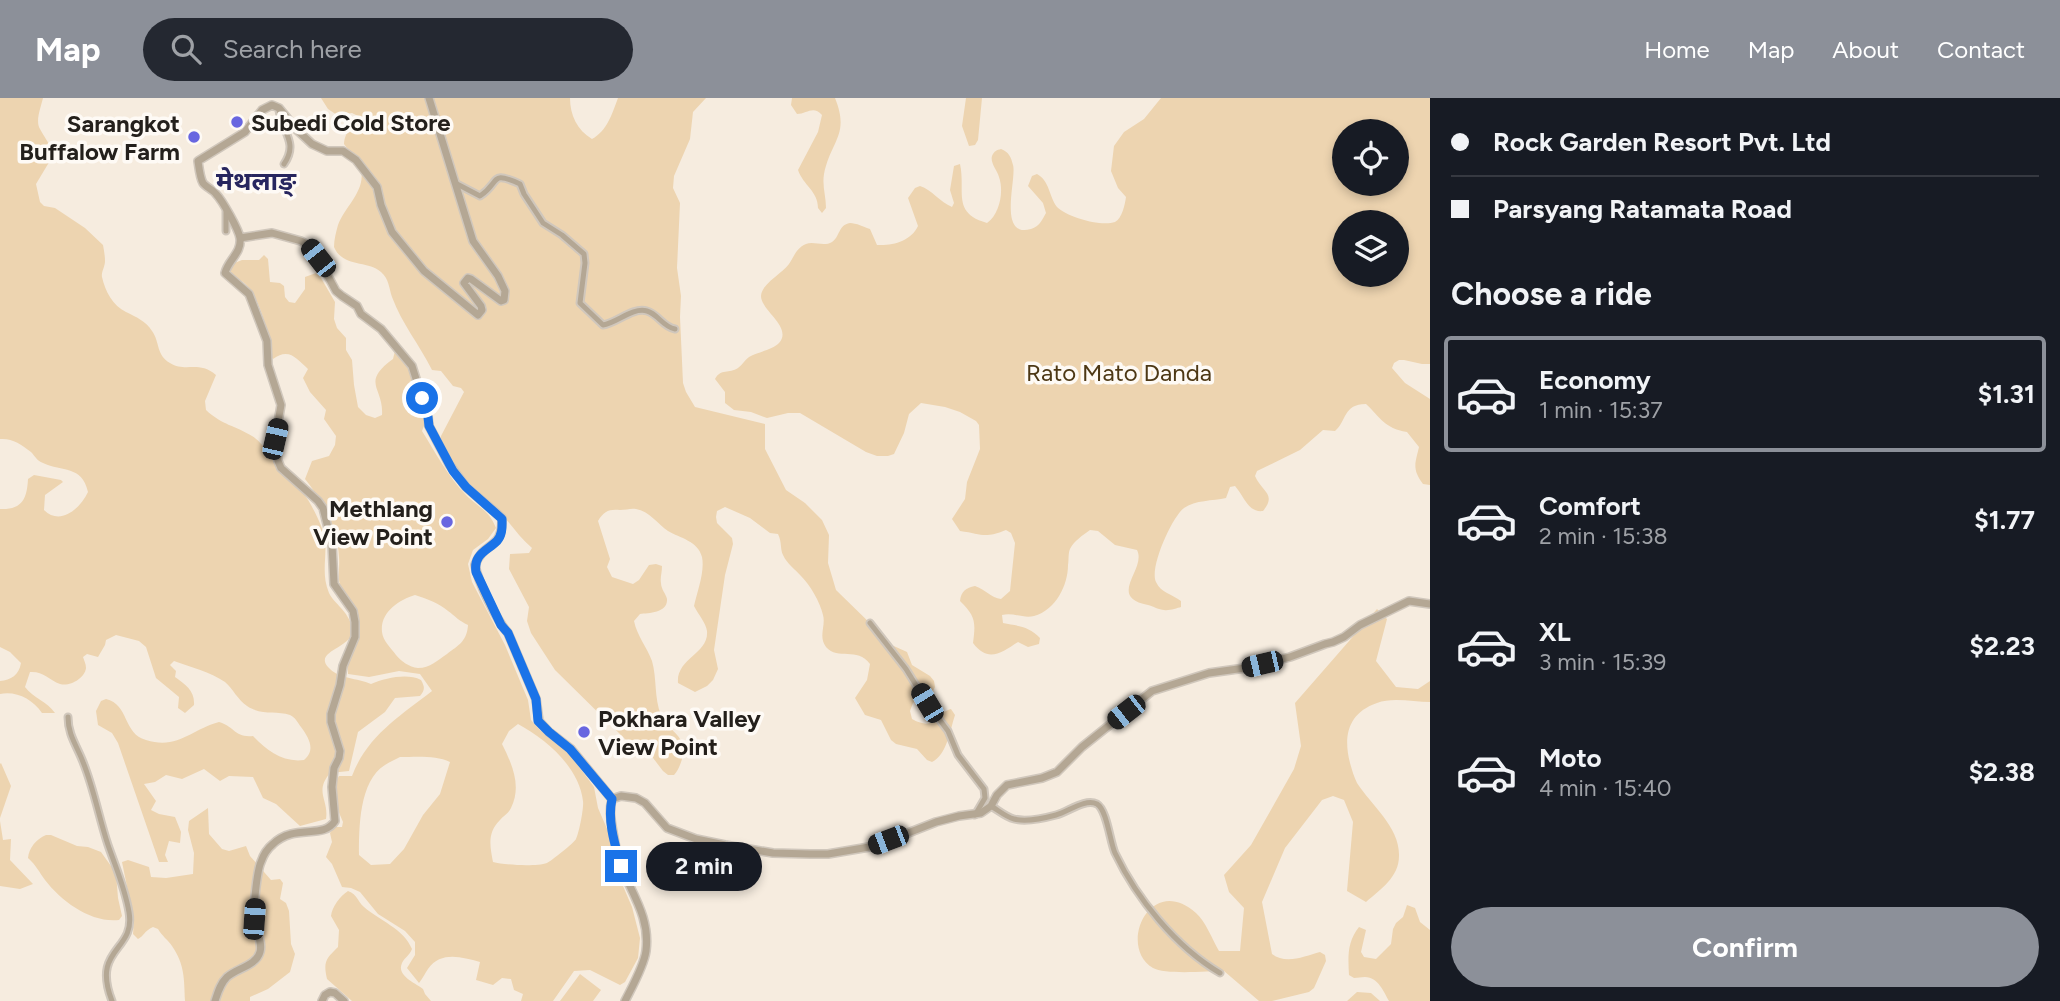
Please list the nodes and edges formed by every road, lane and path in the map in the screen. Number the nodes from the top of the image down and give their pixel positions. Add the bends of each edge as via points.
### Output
1 (429, 98) edge
2 (279, 108) junction
3 (284, 164) dead end
4 (457, 184) junction
5 (226, 212) junction
6 (226, 231) dead end
7 (240, 238) junction
8 (675, 329) dead end
9 (1430, 604) edge
10 (870, 623) dead end
11 (68, 717) dead end
12 (612, 799) junction
13 (991, 806) junction
14 (975, 815) junction
15 (1220, 973) dead end
16 (112, 1001) edge
17 (215, 1001) edge
18 (322, 1001) edge
19 (344, 1001) edge
20 (625, 1001) edge

1 - 4 street
2 - 3 street via 289,136 290,155
2 - 4 street via 312,144 327,151 343,151 356,160 377,187 392,232 424,271 478,315 481,306 465,280 471,279 501,301 505,291 473,241
2 - 5 street via 272,104 262,110 245,132 198,161 203,183 218,195
4 - 8 street via 480,196 499,177 520,184 543,223 584,254 580,303 603,325 639,310
5 - 6 street
5 - 7 street
7 - 12 street via 272,233 308,246 336,291 357,306 412,366 429,426 449,464 466,487 502,519 500,537 475,565 536,699 538,721 570,749
7 - 17 street via 226,273 249,293 267,341 268,365 281,405 276,456 281,467 323,508 332,544 334,584 352,611 355,630 331,713 340,751 332,787 335,821 326,831 299,831 271,845 260,863 255,898 260,952 251,963 226,977
9 - 13 street via 1409,601 1333,642 1152,691 1057,772 1007,785
10 - 14 street via 906,669 984,789 985,798
11 - 16 street via 68,731 84,763 130,917 128,935 108,962 106,979
12 - 14 street via 636,798 667,828 696,838 780,853 828,854 875,846 936,822
12 - 20 street via 615,848 645,921 646,936 644,959
13 - 14 street
13 - 15 street via 1014,819 1026,820 1086,804 1099,805 1118,860 1148,905 1189,952
18 - 19 street via 330,992

